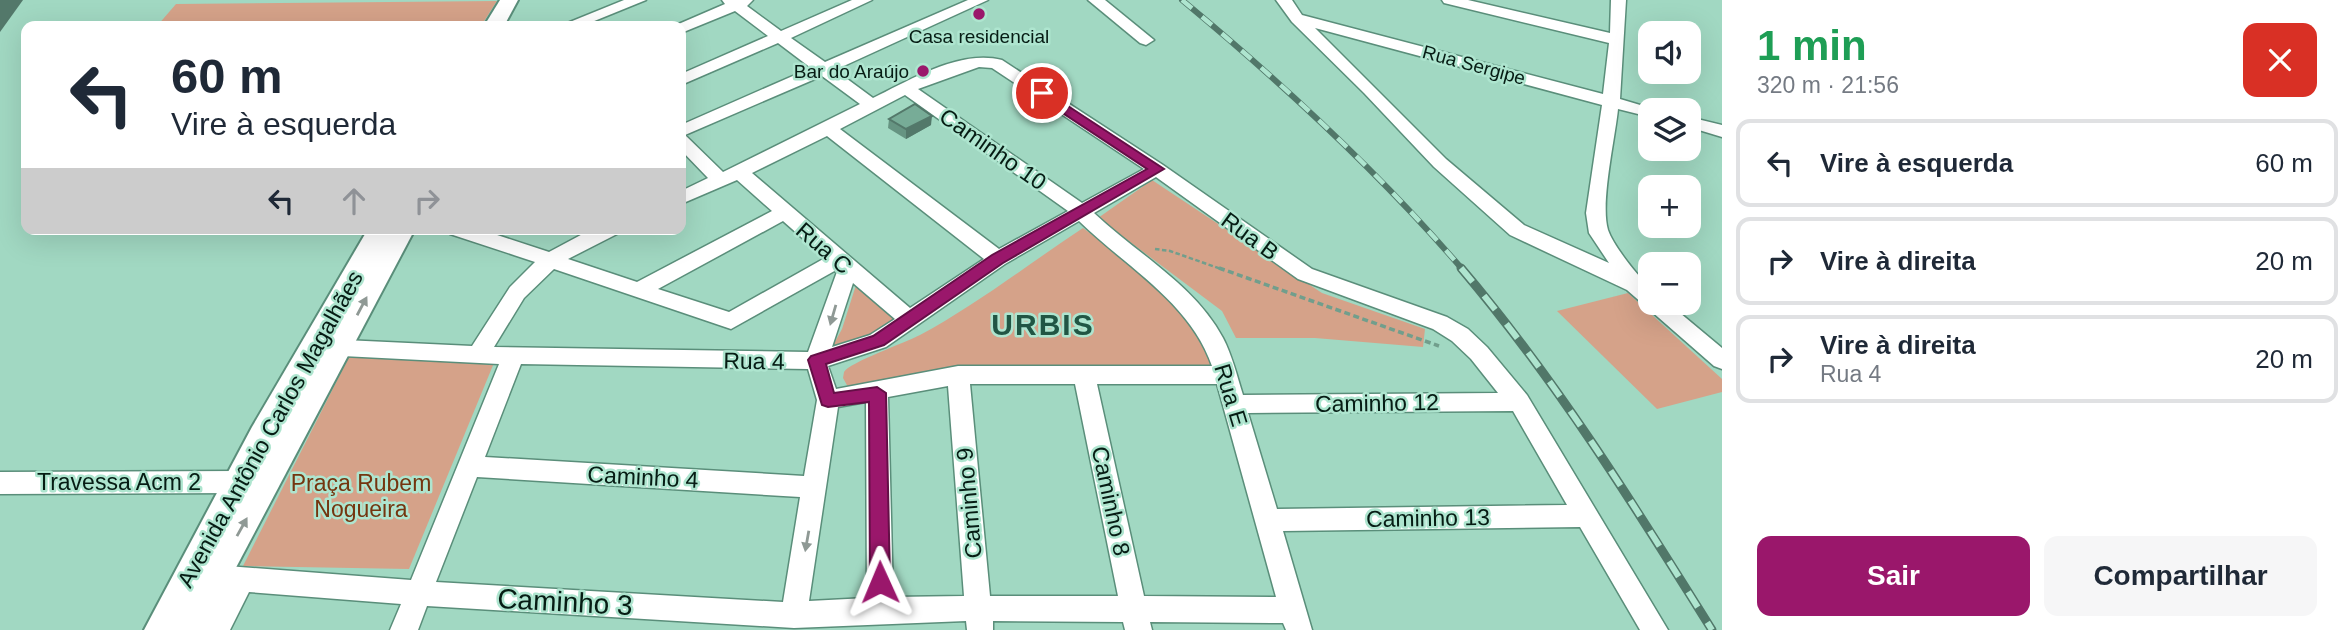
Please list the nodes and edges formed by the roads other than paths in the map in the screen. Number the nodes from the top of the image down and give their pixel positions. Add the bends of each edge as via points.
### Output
1 (509, 0) edge
2 (526, 0) edge
3 (638, 0) edge
4 (865, 0) edge
5 (981, 0) edge
6 (1096, 0) edge
7 (1284, 0) edge
8 (1450, 0) edge
9 (1619, 0) edge
10 (738, 2) edge
11 (1501, 6) edge
12 (1297, 19) junction
13 (497, 21) edge
14 (514, 21) edge
15 (581, 21) edge
16 (686, 27) edge
17 (780, 36) junction
18 (1146, 40) dead end
19 (1618, 40) junction
20 (827, 70) junction
21 (686, 78) edge
22 (906, 88) junction
23 (1612, 101) junction
24 (871, 104) junction
25 (1638, 109) edge
26 (1701, 125) edge
27 (686, 129) edge
28 (829, 129) junction
29 (1722, 131) edge
30 (686, 145) edge
31 (1157, 169) junction
32 (740, 173) junction
33 (721, 180) junction
34 (686, 196) edge
35 (1079, 211) junction
36 (783, 213) junction
37 (377, 235) edge
38 (399, 235) edge
39 (476, 235) edge
40 (575, 236) edge
41 (550, 259) junction
42 (998, 259) junction
43 (843, 265) junction
44 (1634, 285) junction
45 (641, 289) junction
46 (1638, 289) edge
47 (1669, 315) edge
48 (911, 321) junction
49 (327, 347) junction
50 (478, 355) junction
51 (514, 355) junction
52 (816, 360) junction
53 (1722, 360) edge
54 (1084, 373) junction
55 (958, 375) junction
56 (1226, 375) junction
57 (877, 393) junction
58 (828, 400) junction
59 (1519, 402) junction
60 (1235, 404) junction
61 (470, 466) junction
62 (0, 482) edge
63 (237, 482) junction
64 (816, 487) junction
65 (1588, 516) junction
66 (1268, 520) junction
67 (228, 578) junction
68 (416, 593) junction
69 (880, 609) junction
70 (794, 615) junction
71 (979, 620) edge
72 (1135, 620) edge
73 (1296, 620) edge
74 (161, 630) edge
75 (185, 630) edge
76 (216, 630) edge
77 (404, 630) edge
78 (1656, 630) edge

1 - 13 main road
2 - 14 main road
3 - 15 street
4 - 17 street
5 - 20 street
6 - 18 street
7 - 12 street
8 - 11 street
9 - 19 street
10 - 16 street
10 - 17 street
11 - 19 street
12 - 23 street, Rua Sergipe
12 - 44 street via 1440,163 1517,230
17 - 20 street
17 - 21 street
19 - 23 street
20 - 24 street
20 - 27 street
22 - 24 street, Rua B
22 - 31 street, Rua B via 989,60
22 - 35 street, Caminho 10
23 - 25 street, Rua Sergipe
23 - 44 street via 1596,223
24 - 28 street, Rua B
26 - 29 street
28 - 32 street, Rua B
28 - 42 street
30 - 33 street
31 - 35 street, Rua 4
31 - 59 street, Rua B via 1305,274 1440,323 1460,335
32 - 33 street
32 - 36 street, Rua C
33 - 34 street
35 - 42 street, Rua 4
35 - 56 street, Rua E via 1199,319 1214,341
36 - 43 street, Rua C
36 - 45 street
37 - 49 main road, Avenida Antônio Carlos Magalhães
49 -> 38 main road, Avenida Antônio Carlos Magalhães
39 - 41 street
40 - 41 street
41 - 45 street
41 - 50 street via 509,299
42 - 48 street, Rua 4
43 - 45 street via 731,321
43 - 48 street, Rua C
43 -> 52 street
44 - 46 street
47 - 53 street
48 - 52 street, Rua 4 via 878,341
49 - 50 street, Rua 4
49 - 63 main road, Avenida Antônio Carlos Magalhães
67 -> 49 main road, Avenida Antônio Carlos Magalhães
50 - 51 street, Rua 4
51 - 52 street, Rua 4
51 - 61 street
52 - 58 street
54 - 55 street
54 - 56 street
54 - 72 street, Caminho 8
55 - 57 street
55 - 71 street, Caminho 9
56 - 60 street, Rua E
57 - 58 street
57 - 69 street
58 - 64 street
59 - 60 street, Caminho 12
59 - 65 street, Rua B
60 - 66 street, Rua E
61 - 64 street, Caminho 4
61 - 68 street
62 - 63 street, Travessa Acm 2
63 - 74 main road, Avenida Antônio Carlos Magalhães
64 -> 70 street
65 - 66 street, Caminho 13
65 - 78 street, Rua B
66 - 73 street, Rua E
67 - 68 street, Caminho 3
67 - 75 main road, Avenida Antônio Carlos Magalhães
67 - 76 street
68 - 70 street, Caminho 3
68 - 77 street
69 - 70 street, Caminho 3
69 - 71 street, Caminho 3
71 - 72 street, Caminho 3
72 - 73 street, Caminho 3

